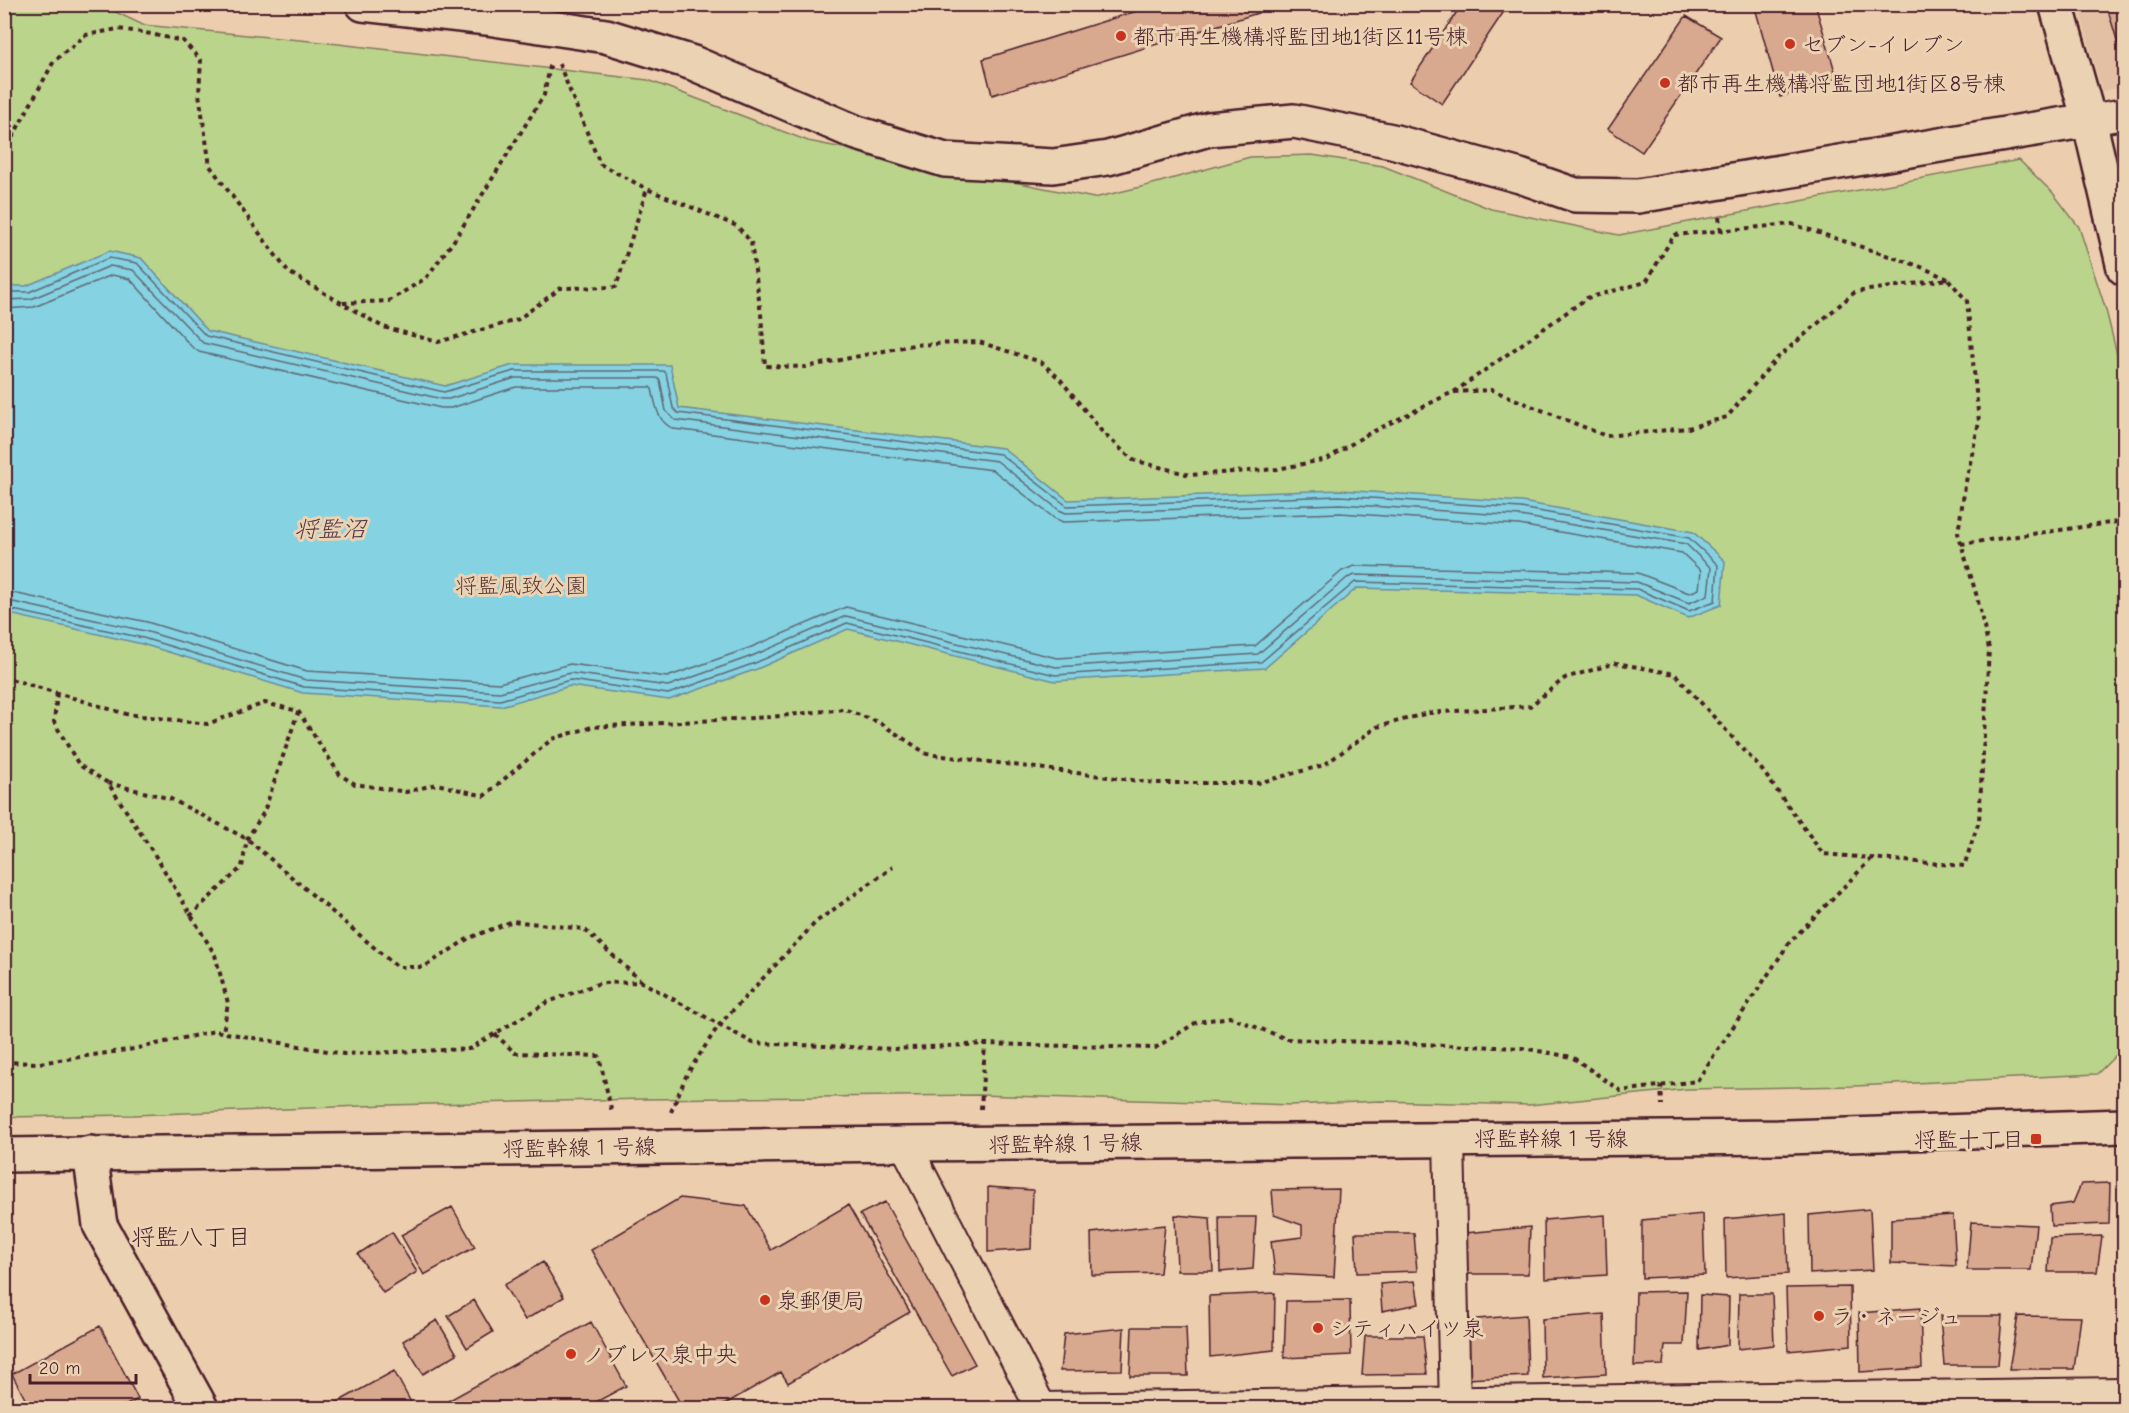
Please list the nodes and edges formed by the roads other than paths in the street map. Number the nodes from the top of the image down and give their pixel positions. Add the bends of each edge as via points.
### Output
1 (363, 4) edge
2 (2056, 4) edge
3 (2124, 114) edge
4 (2089, 120) junction
5 (2124, 268) edge
6 (2124, 1126) edge
7 (1449, 1139) junction
8 (904, 1144) junction
9 (90, 1153) junction
10 (4, 1155) edge
11 (2124, 1393) edge
12 (1454, 1405) edge
13 (201, 1408) edge
14 (1040, 1408) edge

1 - 4 street via 606,36 693,63 858,133 945,160 1053,166 1108,158 1209,129 1294,121 1392,141 1575,195 1638,196
2 - 4 street
3 - 4 street
4 - 5 street
6 - 7 street, 将監幹線１号線 via 1786,1137
7 - 8 street, 将監幹線１号線
7 - 12 street
8 - 9 street, 将監幹線１号線
8 - 14 street
9 - 10 street, 将監幹線１号線
9 - 13 street via 100,1225
11 - 12 street
12 - 14 street

